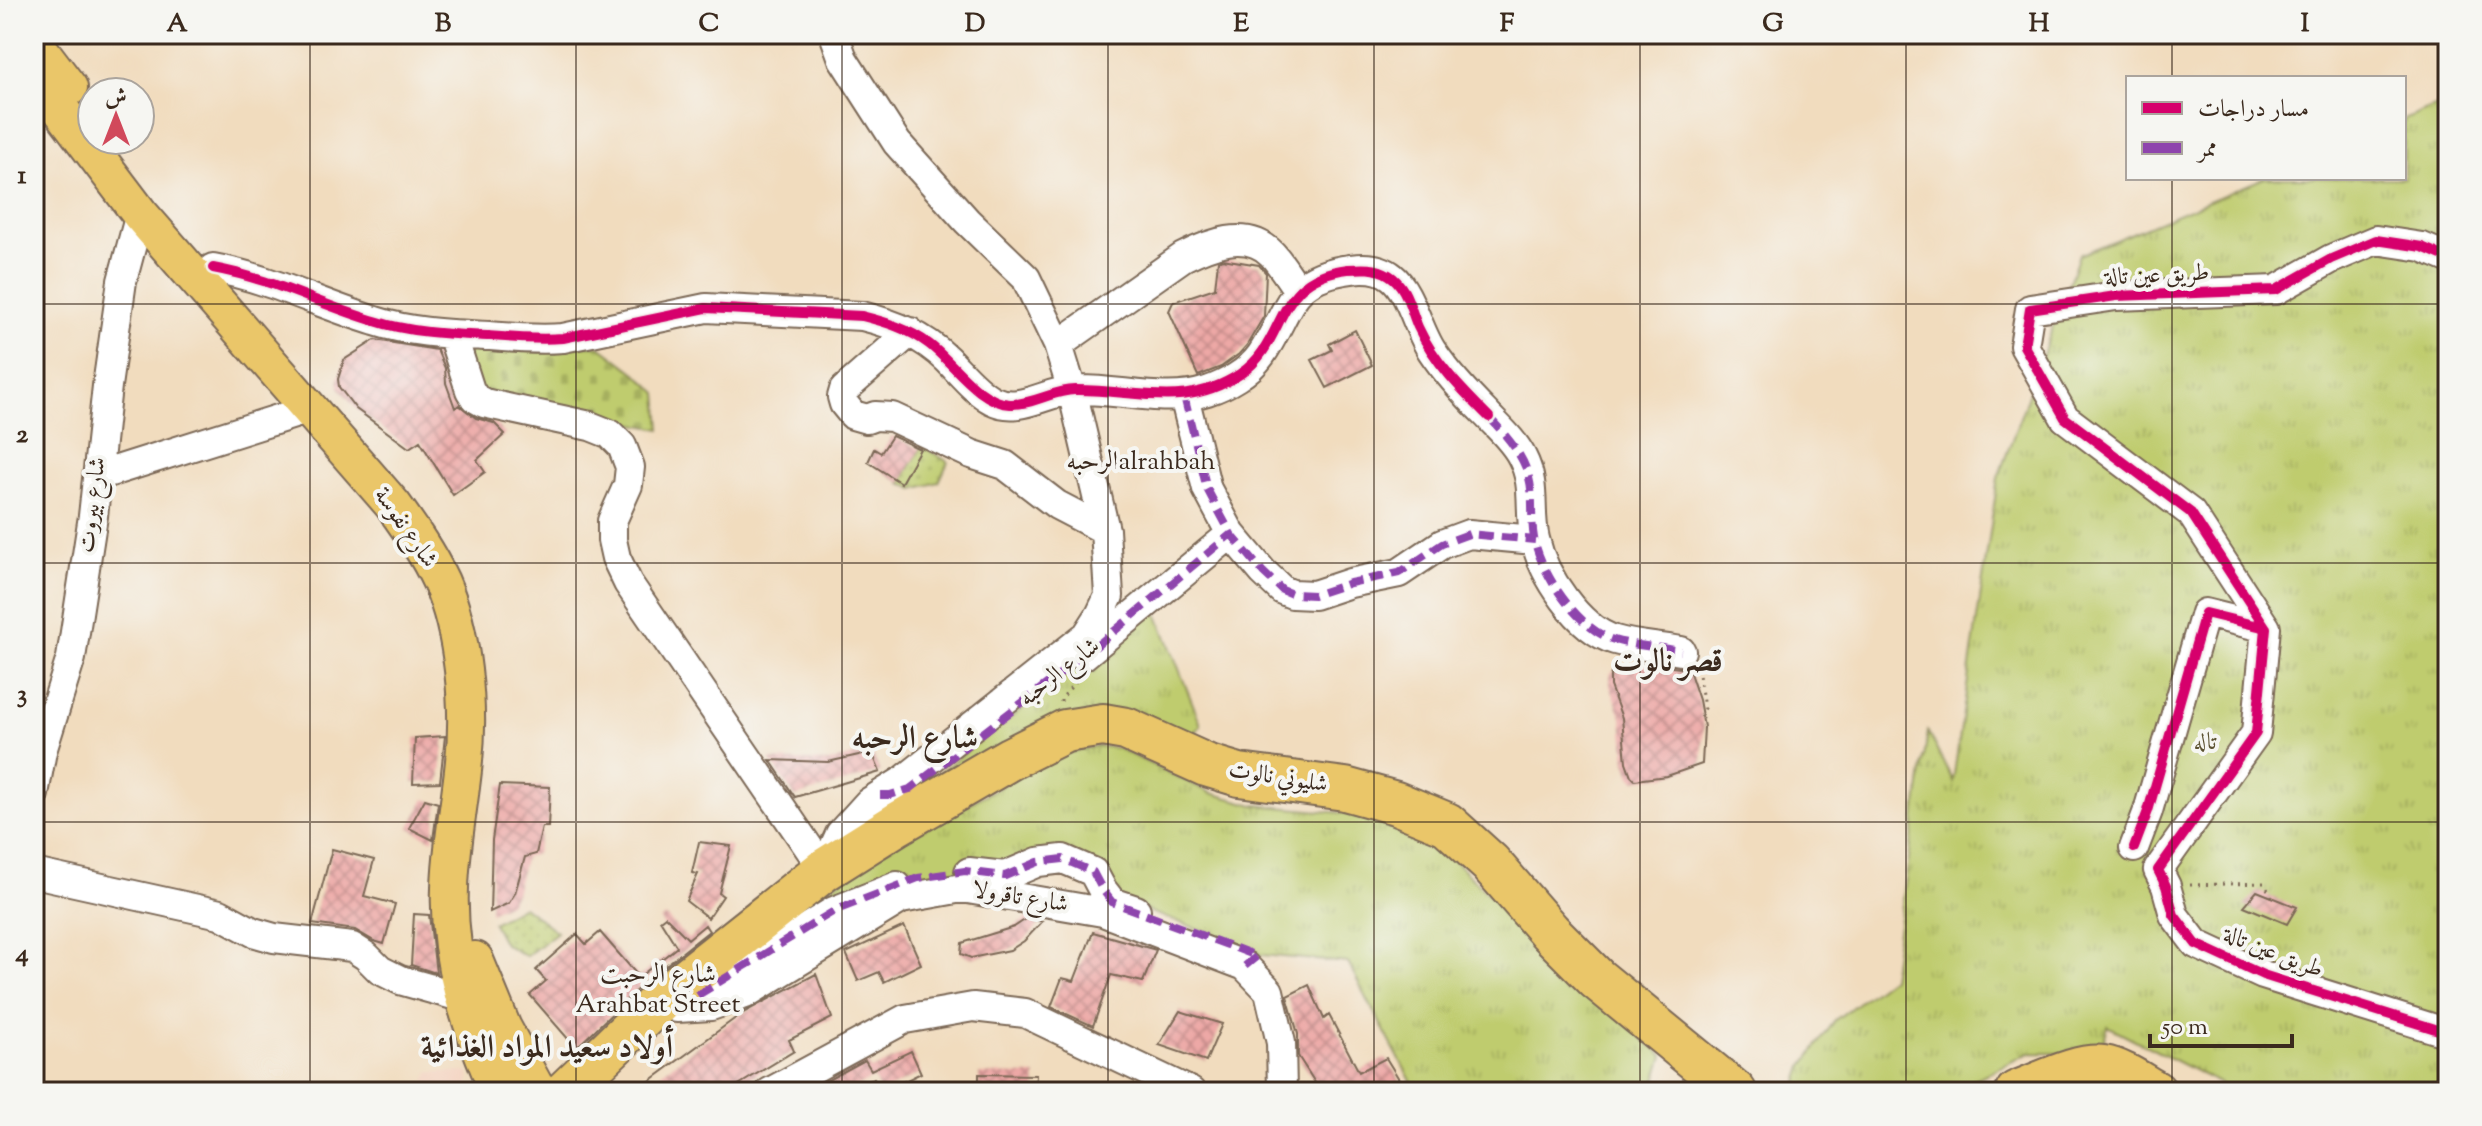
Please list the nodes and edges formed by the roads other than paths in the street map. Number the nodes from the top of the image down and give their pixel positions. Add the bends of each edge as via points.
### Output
1 (834, 34) edge
2 (34, 42) edge
3 (34, 74) edge
4 (76, 97) edge
5 (121, 156) edge
6 (140, 214) junction
7 (2448, 258) edge
8 (213, 268) junction
9 (1298, 290) junction
10 (910, 332) junction
11 (452, 334) junction
12 (1058, 345) junction
13 (1072, 390) junction
14 (1184, 396) junction
15 (310, 409) junction
16 (98, 476) junction
17 (1105, 530) junction
18 (1231, 534) junction
19 (1535, 540) junction
20 (2266, 628) junction
21 (1681, 651) road end
22 (38, 752) edge
23 (34, 794) edge
24 (880, 795) junction
25 (2134, 848) dead end
26 (824, 870) junction
27 (34, 873) edge
28 (1245, 966) junction
29 (695, 972) junction
30 (464, 998) junction
31 (677, 1008) junction
32 (2448, 1033) edge
33 (499, 1092) edge
34 (538, 1092) edge
35 (565, 1092) edge
36 (606, 1092) edge
37 (770, 1092) edge
38 (1191, 1092) edge
39 (1282, 1092) edge
40 (1735, 1092) edge
41 (2017, 1092) edge
42 (2155, 1092) edge

1 - 12 street via 843,59 897,143 1026,278
2 - 4 main road
3 - 6 main road, شارع نفوسة
5 - 8 main road, شارع نفوسة
6 - 15 main road, شارع نفوسة
6 - 16 street, شارع بيروت via 122,281
7 - 20 street, طريق عين تالة via 2422,247 2376,240 2276,290 2116,296 2030,309 2024,346 2065,418 2191,513
8 - 11 street via 270,281 376,322
8 - 34 main road, شارع نفوسة via 405,492 436,534 468,601 478,654 468,873 474,957 503,1028
9 - 12 street via 1271,252 1244,240 1229,240 1183,257
9 - 14 street via 1260,356 1243,373
9 - 19 street via 1333,271 1360,268 1391,276 1442,366 1521,454 1533,497
10 - 11 street via 862,316 706,308 563,338
10 - 13 street via 993,400 1023,404
10 - 17 street via 844,390 847,411 860,418 892,417 1005,465 1057,505
11 - 26 street via 475,398 590,426 622,446 630,467 612,521 616,558
12 - 13 street
13 - 14 street
13 - 17 street
14 - 18 street via 1207,489
15 - 16 street
15 - 30 main road, شارع نفوسة via 422,545 452,618 465,699 465,757 450,888 453,949
16 - 22 street, شارع بيروت via 71,658
17 - 24 street via 1109,596 1087,635
18 - 19 street via 1282,590 1303,596 1399,573 1442,544 1469,534
18 - 24 street, شارع الرحبه via 910,789
19 - 21 street via 1558,592 1600,633
20 - 25 street via 2205,613
20 - 32 street, طريق عين تالة via 2256,733 2158,870 2174,915 2196,944 2263,975
22 - 23 street, شارع بيروت
24 - 26 street via 840,834
26 - 29 highway, شليوني نالوت
26 - 40 highway, شليوني نالوت via 1065,731 1103,725 1126,729 1239,775 1345,789 1447,824 1597,979
27 - 30 street via 220,914 274,938 352,947 400,980
28 - 31 street, شارع تاقرولا via 1103,912 962,888 901,899 745,994 711,1006
28 - 31 street via 1257,956 1112,902 1093,872 1063,859 1038,862 1005,876 965,871 918,878 834,911
28 - 39 street, شارع تاقرولا via 1269,991 1281,1043
29 - 31 highway
29 - 35 highway
30 - 33 main road, شارع نفوسة
31 - 36 highway
37 - 38 street via 905,1019 973,1007 1025,1013
41 - 42 highway via 2101,1066

